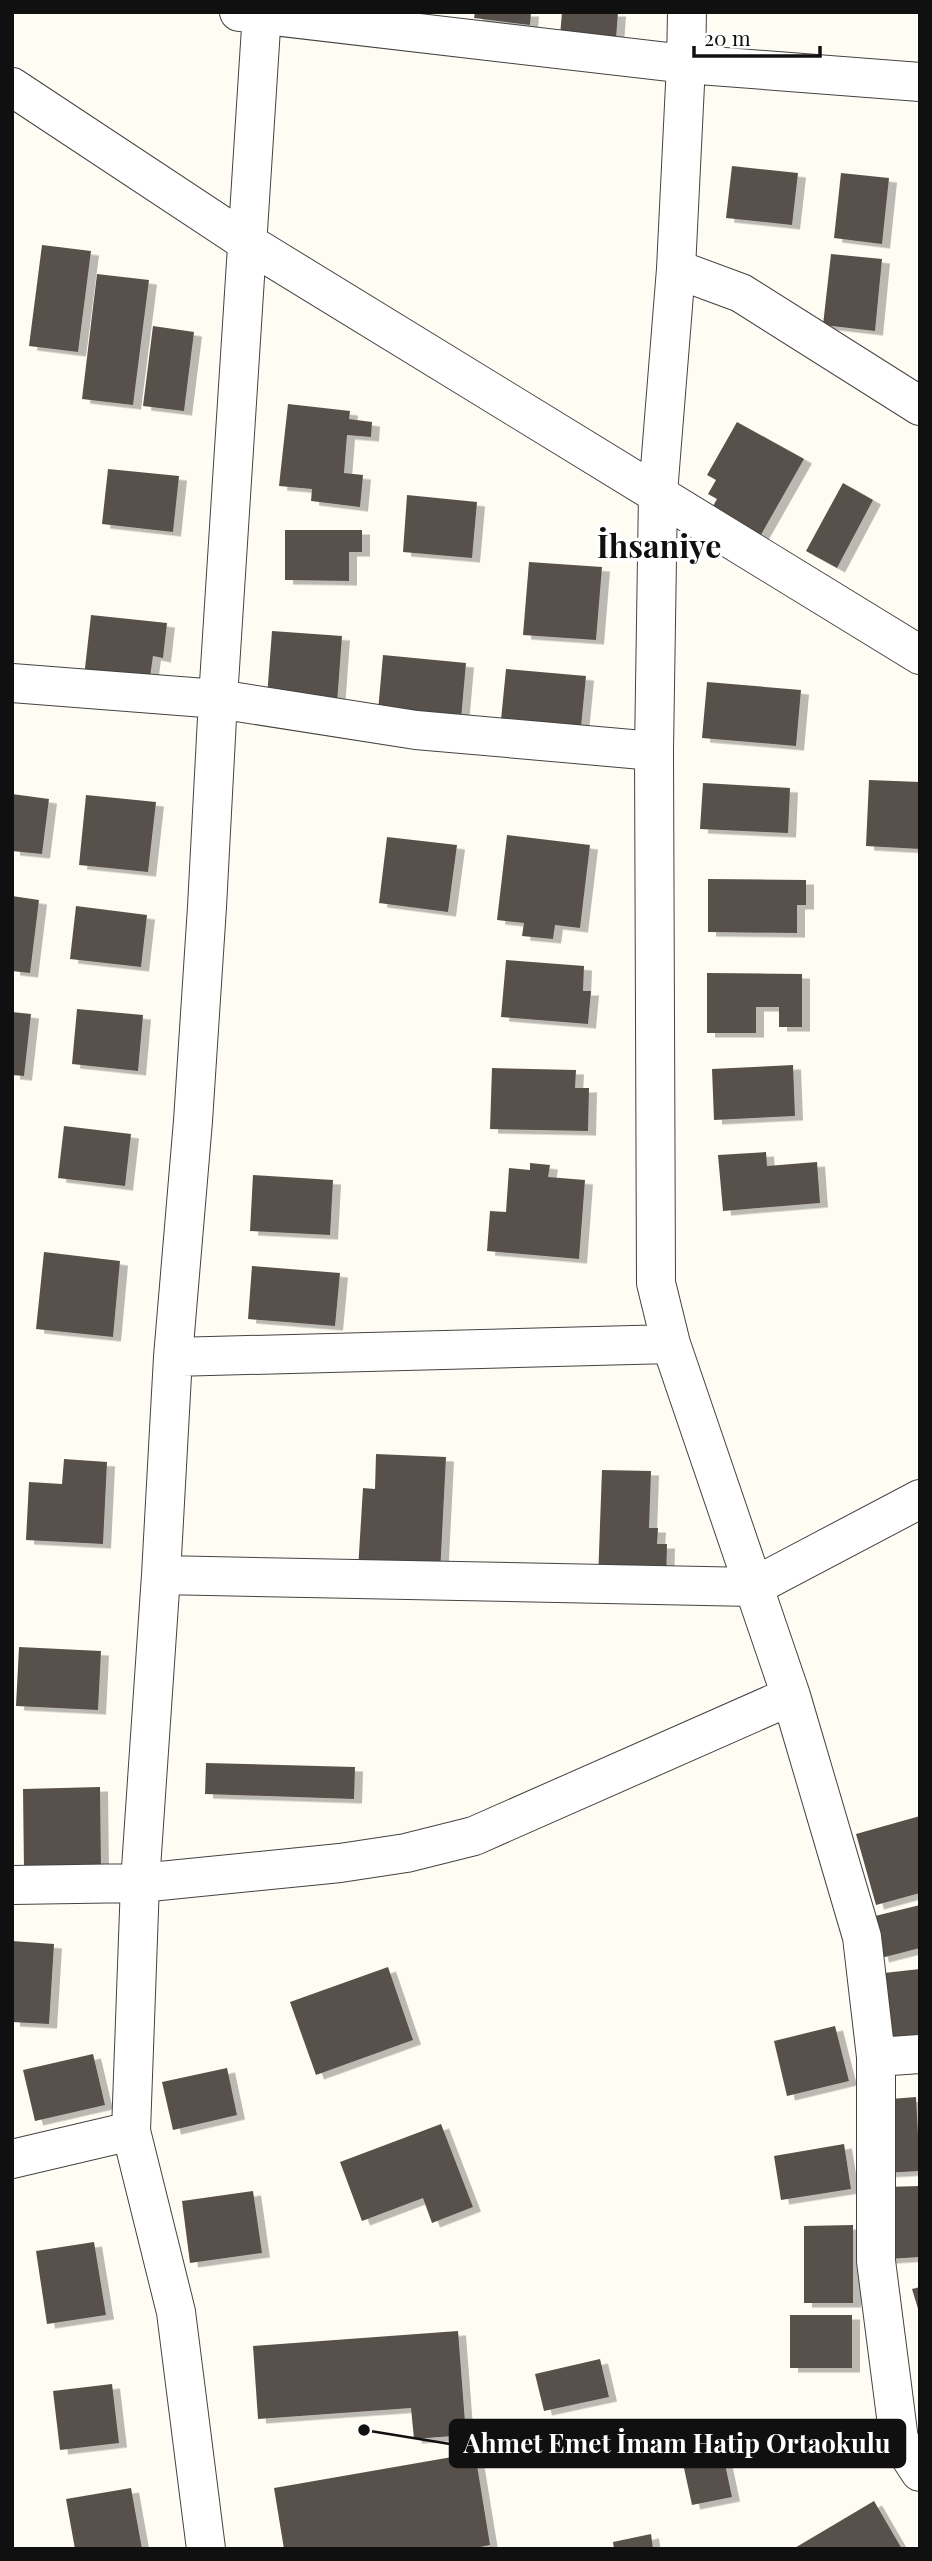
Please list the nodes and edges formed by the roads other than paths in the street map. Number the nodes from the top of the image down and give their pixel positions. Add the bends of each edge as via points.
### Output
1 (687, 12) edge
2 (254, 13) edge
3 (686, 64) junction
4 (920, 82) edge
5 (12, 87) edge
6 (248, 243) junction
7 (676, 269) junction
8 (920, 406) edge
9 (658, 493) junction
10 (920, 655) edge
11 (12, 683) edge
12 (218, 699) junction
13 (654, 751) junction
14 (671, 1344) junction
15 (173, 1357) junction
16 (920, 1499) edge
17 (161, 1575) junction
18 (753, 1587) junction
19 (791, 1696) junction
20 (140, 1883) junction
21 (12, 1885) edge
22 (920, 2054) edge
23 (876, 2057) junction
24 (131, 2131) junction
25 (12, 2159) edge
26 (920, 2472) edge
27 (206, 2549) edge

1 - 3 street
2 - 3 street
2 - 6 street
3 - 4 street
3 - 7 street
5 - 6 street
6 - 9 street
6 - 12 street
7 - 8 street via 741,293
7 - 9 street
9 - 10 street
9 - 13 street
11 - 12 street
12 - 13 street via 416,730
12 - 15 street via 193,1121
13 - 14 street via 656,1283
14 - 15 street
14 - 18 street
15 - 17 street
16 - 18 street
17 - 18 street
17 - 20 street
18 - 19 street
19 - 20 street via 474,1836 406,1853
19 - 23 street via 862,1937
20 - 21 street
20 - 24 street
22 - 23 street
23 - 26 street via 876,2260 899,2440
24 - 25 street
24 - 27 street via 176,2312

